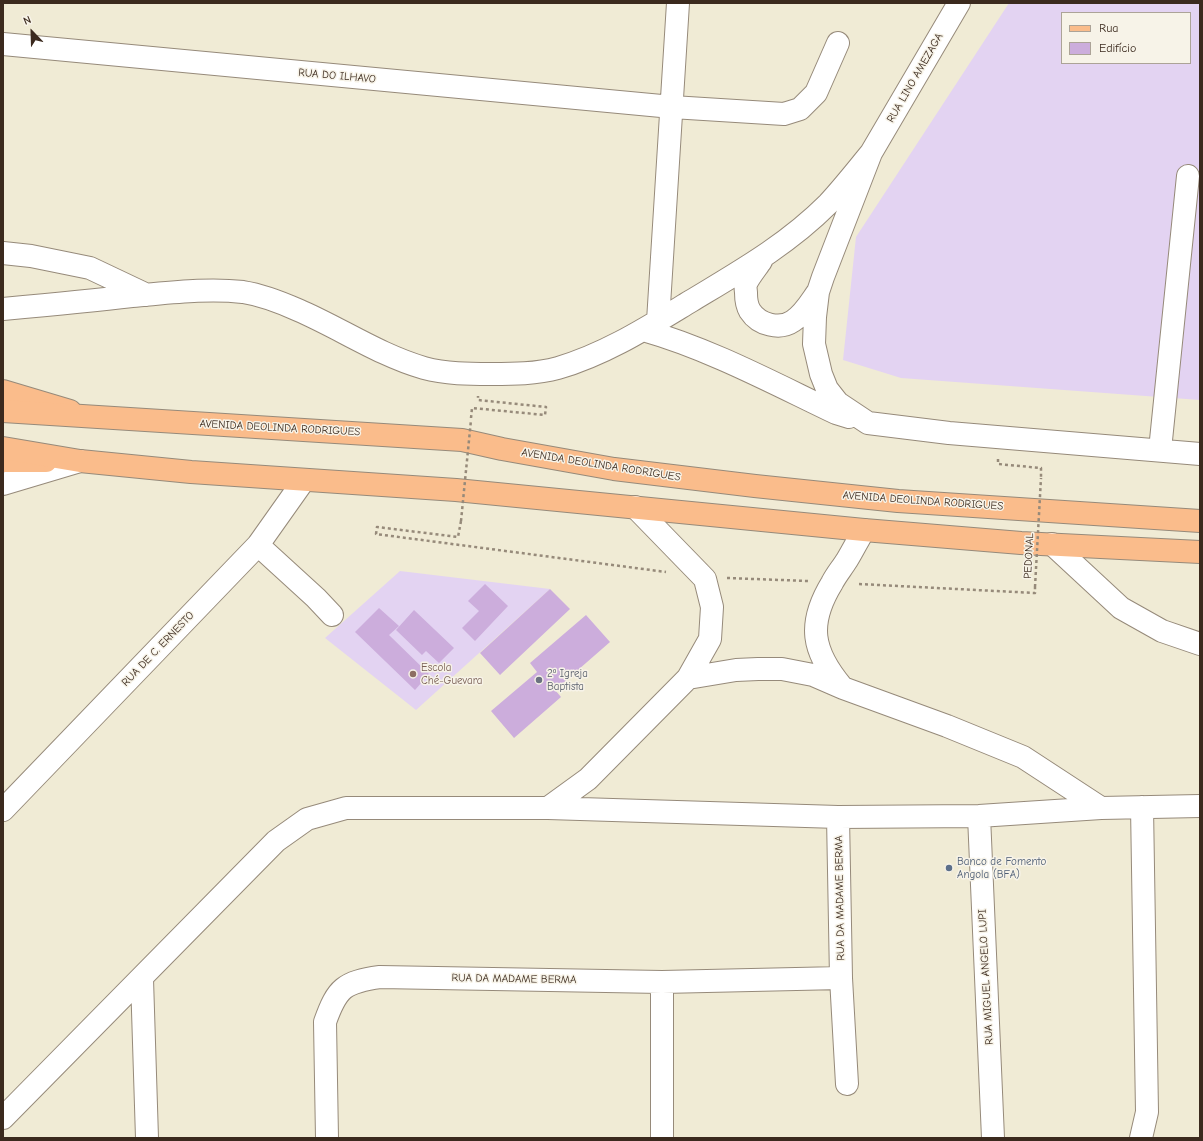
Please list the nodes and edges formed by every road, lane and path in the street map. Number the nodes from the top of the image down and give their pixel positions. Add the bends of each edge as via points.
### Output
1 (678, 3) edge
2 (959, 3) edge
3 (838, 43) dead end
4 (3, 44) edge
5 (672, 107) junction
6 (871, 153) junction
7 (1188, 176) dead end
8 (3, 253) edge
9 (764, 257) junction
10 (818, 292) junction
11 (147, 295) junction
12 (3, 309) edge
13 (651, 326) junction
14 (481, 374) junction
15 (3, 391) edge
16 (3, 411) edge
17 (89, 417) junction
18 (868, 423) junction
19 (3, 448) edge
20 (1160, 450) junction
21 (1200, 454) edge
22 (3, 461) edge
23 (80, 461) junction
24 (998, 464) dead end
25 (304, 480) junction
26 (3, 484) edge
27 (635, 507) junction
28 (1200, 521) edge
29 (864, 530) junction
30 (1052, 544) junction
31 (258, 545) junction
32 (1200, 552) edge
33 (702, 576) junction
34 (832, 583) junction
35 (332, 614) dead end
36 (1200, 644) edge
37 (688, 678) junction
38 (843, 688) junction
39 (1200, 806) edge
40 (1142, 807) junction
41 (548, 808) junction
42 (1100, 808) junction
43 (3, 810) edge
44 (979, 816) junction
45 (838, 817) junction
46 (142, 978) junction
47 (841, 978) junction
48 (662, 982) junction
49 (847, 1084) dead end
50 (3, 1118) edge
51 (147, 1138) edge
52 (327, 1138) edge
53 (662, 1138) edge
54 (993, 1138) edge
55 (1141, 1138) edge

1 - 5 street
2 - 6 street, RUA LINO AMEZAGA
3 - 5 street, RUA DO ILHAVO via 816,93 800,109 784,114
4 - 5 street, RUA DO ILHAVO
5 - 13 street
6 - 9 street via 828,203 796,233
6 - 10 street
7 - 20 street
8 - 11 street via 90,268
9 - 10 street via 746,284 746,300 750,311 763,323 785,325 793,321 802,314
9 - 13 street
10 - 18 street via 814,317 814,344 821,374 827,389 838,403
11 - 12 street
11 - 14 street via 203,291 244,292 277,300 376,349 425,368 458,374
13 - 14 street via 586,358 556,368 523,374
13 - 18 street via 666,337 727,361 836,413
14 - 33 path, bridge via 478,400 546,407 545,415 472,408 458,537 377,527 376,534
15 - 17 main road
16 - 17 main road, AVENIDA DEOLINDA RODRIGUES
17 - 28 main road, AVENIDA DEOLINDA RODRIGUES via 462,440 614,469 763,487 898,501
18 - 20 street via 949,433
19 - 23 main road
20 - 21 street
22 - 23 main road
23 - 25 main road
23 - 26 street
24 - 34 path, PEDONAL, bridge via 1041,468 1035,594
25 - 27 main road via 456,490
25 - 31 street, RUA DE C. ERNESTO
27 - 29 main road
27 - 33 street
29 - 30 main road
29 - 34 street
30 - 32 main road
30 - 36 street via 1121,608 1162,631
31 - 35 street
31 - 43 street, RUA DE C. ERNESTO
33 - 34 path
33 - 37 street via 712,607 710,639
34 - 38 street via 823,598 815,628 823,661
37 - 38 street via 736,670 782,669 813,675
37 - 41 street via 588,778
38 - 42 street via 1023,757
39 - 40 street
40 - 42 street
40 - 55 street via 1147,1112
41 - 45 street
41 - 46 street via 346,808 308,819 276,841
42 - 44 street
44 - 45 street
44 - 54 street, RUA MIGUEL ANGELO LUPI
45 - 47 street, RUA DA MADAME BERMA
46 - 50 street
46 - 51 street
47 - 48 street, RUA DA MADAME BERMA
47 - 49 street, RUA DA MADAME BERMA
48 - 52 street, RUA DA MADAME BERMA via 380,977 358,980 342,989 332,1004 325,1022
48 - 53 street

